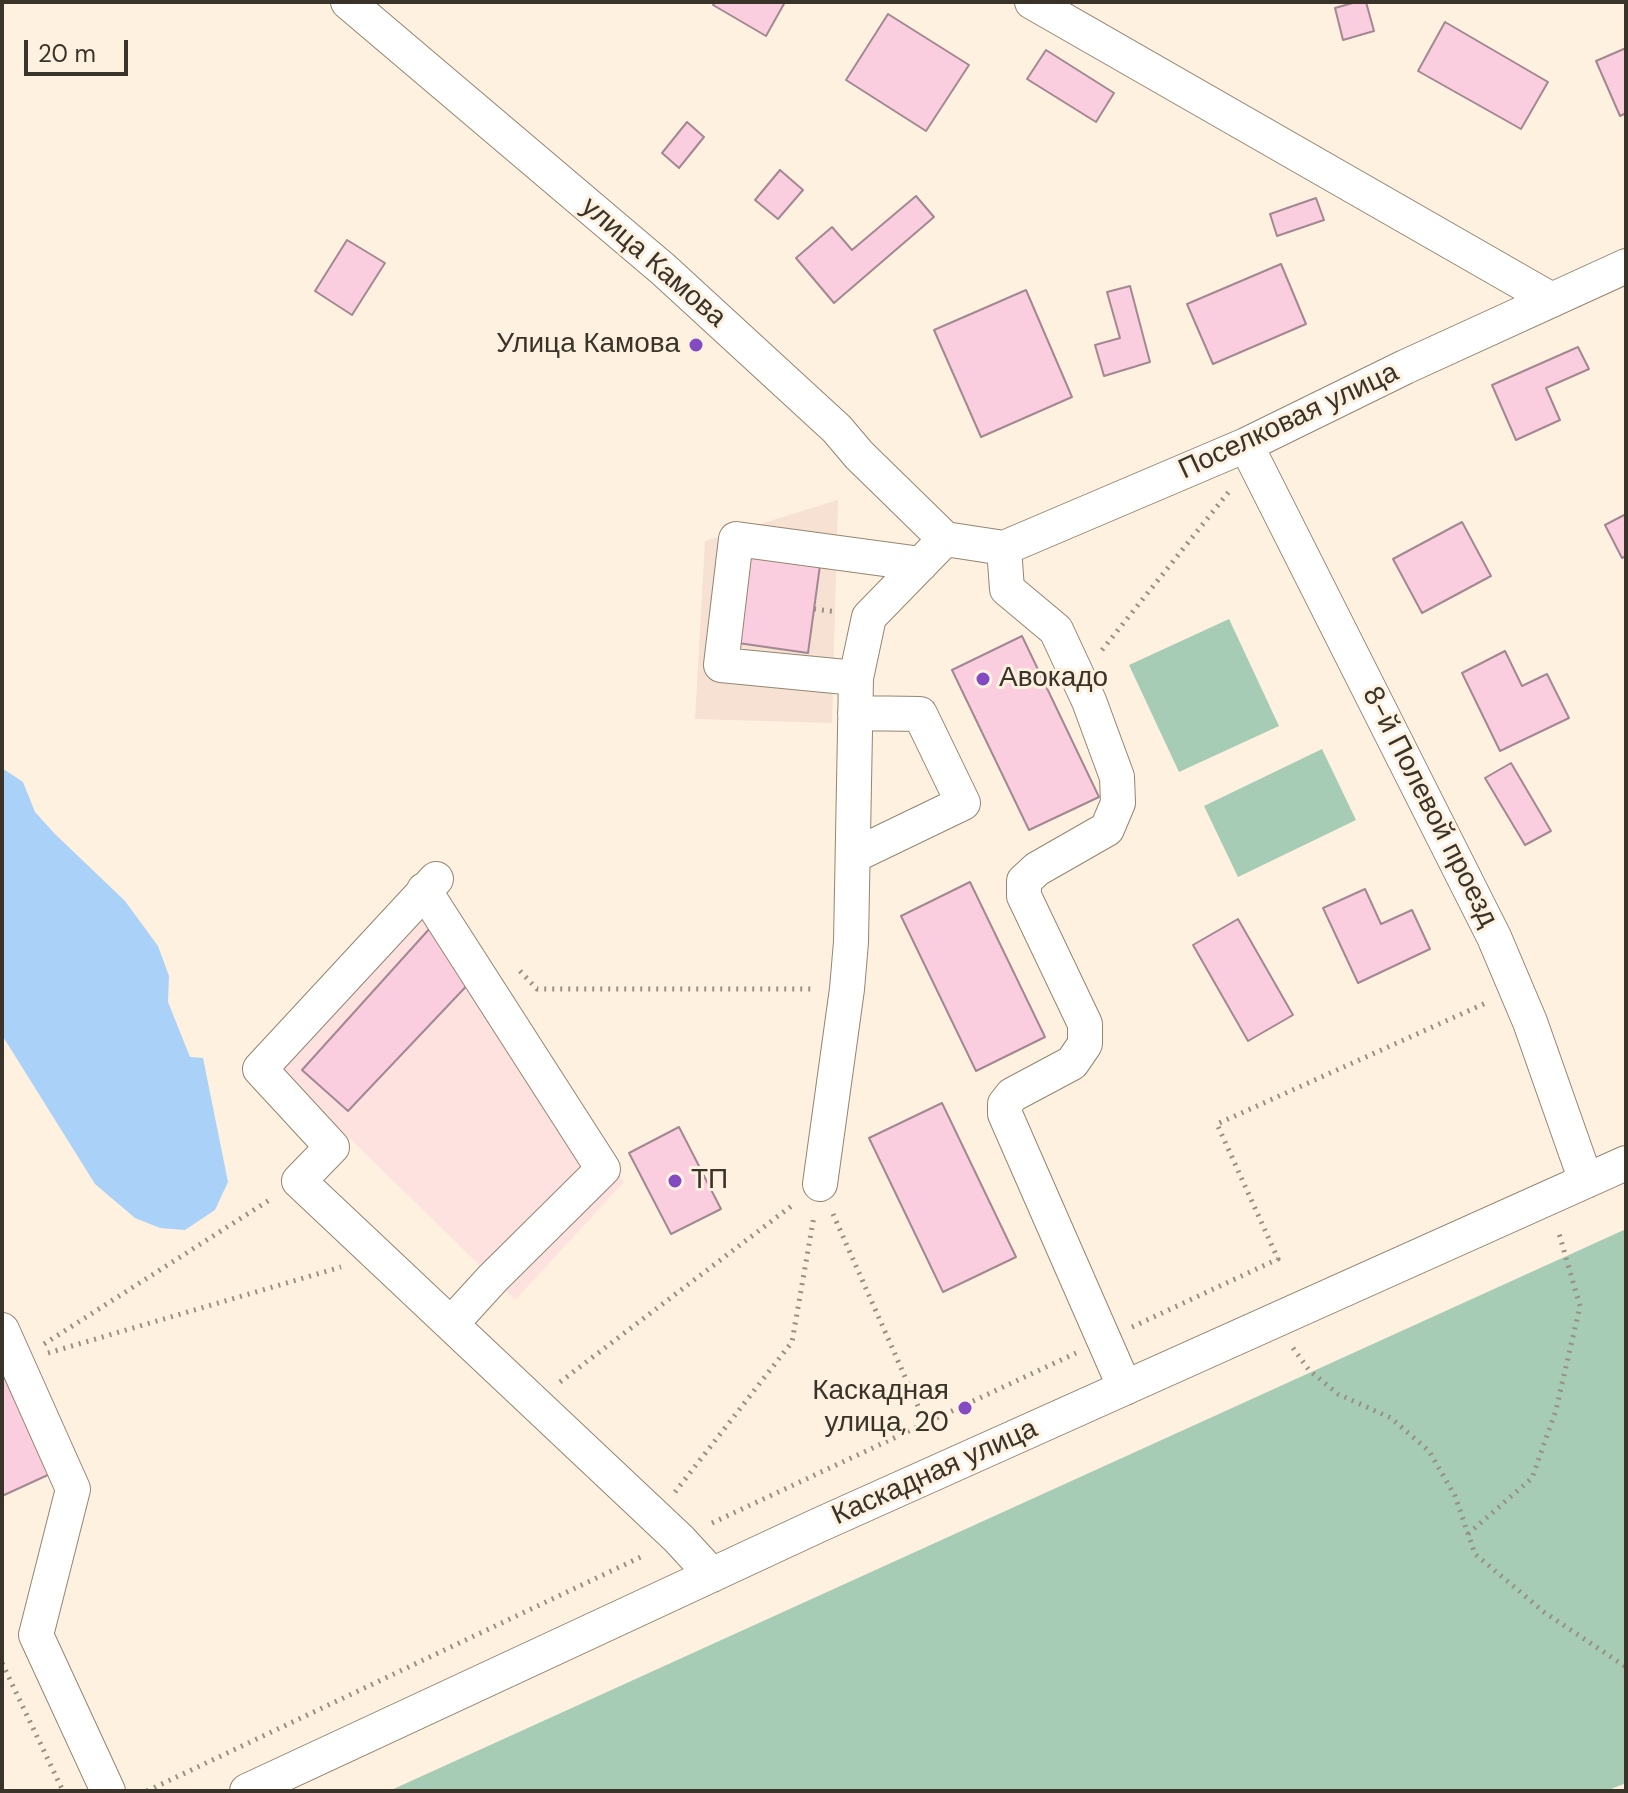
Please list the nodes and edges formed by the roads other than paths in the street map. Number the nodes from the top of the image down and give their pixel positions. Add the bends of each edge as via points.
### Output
1 (348, 2) edge
2 (1032, 2) edge
3 (1626, 266) edge
4 (1552, 300) junction
5 (1250, 453) junction
6 (945, 539) junction
7 (1004, 548) junction
8 (921, 564) junction
9 (856, 678) junction
10 (855, 713) junction
11 (853, 856) junction
12 (1626, 1163) edge
13 (1586, 1181) junction
14 (820, 1184) road end
15 (451, 1324) junction
16 (2, 1330) edge
17 (1125, 1388) junction
18 (712, 1575) junction
19 (108, 1791) edge
20 (247, 1791) edge

1 - 6 street, улица Камова via 664,270 837,429
2 - 4 street
3 - 4 street, Поселковая улица
4 - 5 street, Поселковая улица via 1405,367
5 - 7 street, Поселковая улица
5 - 13 street, 8-й Полевой проезд via 1494,937
6 - 7 street
6 - 8 street
7 - 17 street via 1007,589 1056,630 1078,679 1117,777 1118,803 1107,829 1024,881 1024,896 1085,1024 1085,1044 1072,1063 1012,1095 1005,1114
8 - 9 street via 869,617
8 - 9 street via 736,539 721,665
9 - 10 street
10 - 11 street
10 - 11 street via 920,714 963,803
11 - 14 street via 847,989
12 - 13 street, Каскадная улица
13 - 17 street, Каскадная улица
15 - 15 street via 603,1169 430,884 260,1069 332,1147 299,1181
15 - 18 street
16 - 19 street via 73,1489 36,1635
17 - 18 street, Каскадная улица
18 - 20 street, Каскадная улица

